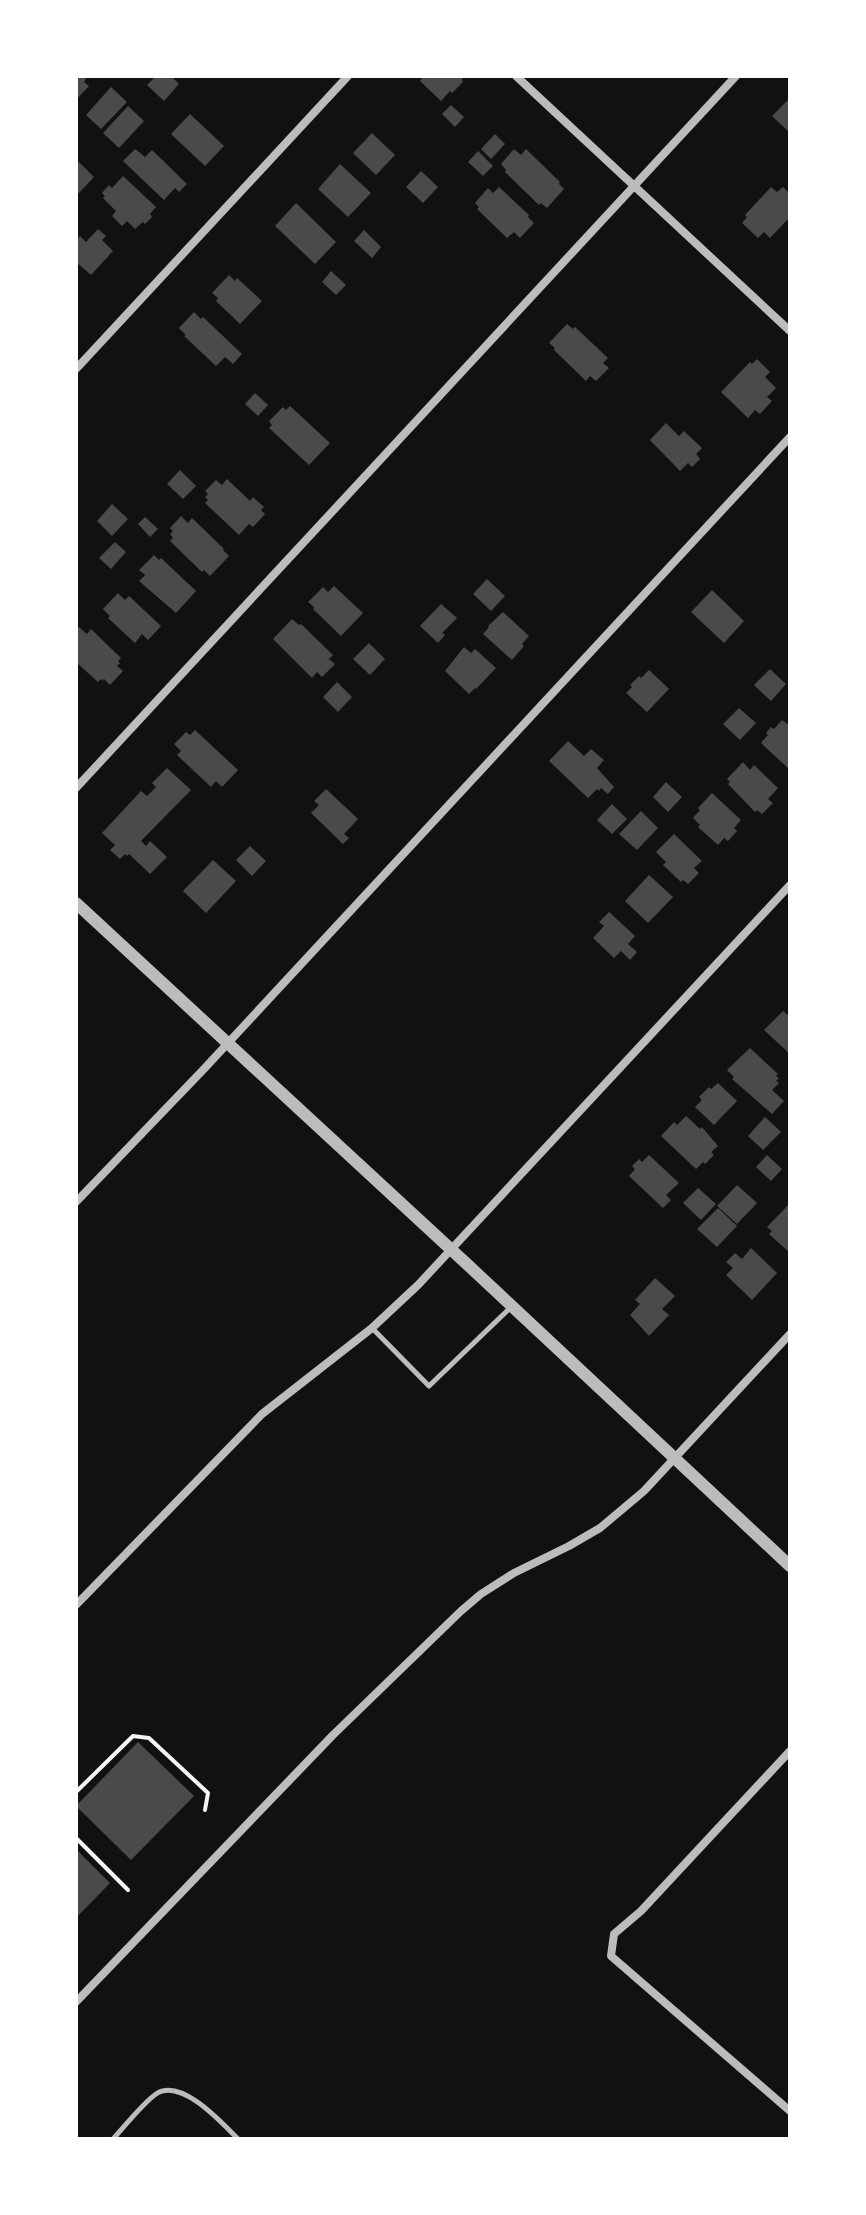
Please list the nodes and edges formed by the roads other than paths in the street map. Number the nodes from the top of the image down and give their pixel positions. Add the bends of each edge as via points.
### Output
1 (348, 76) edge
2 (516, 76) edge
3 (736, 76) edge
4 (634, 186) junction
5 (790, 331) edge
6 (76, 369) edge
7 (790, 437) edge
8 (76, 788) edge
9 (790, 885) edge
10 (76, 903) edge
11 (227, 1044) junction
12 (76, 1202) edge
13 (451, 1250) junction
14 (512, 1306) junction
15 (372, 1328) junction
16 (790, 1334) edge
17 (674, 1459) junction
18 (790, 1566) edge
19 (76, 1605) edge
20 (790, 1751) edge
21 (76, 2002) edge
22 (790, 2111) edge
23 (113, 2139) edge
24 (238, 2139) edge

1 - 6 street
2 - 4 street
3 - 4 street
4 - 5 street
4 - 8 street
7 - 11 street
9 - 13 street
10 - 11 street
11 - 12 street
11 - 13 street
13 - 14 street
13 - 15 street
14 - 15 lane via 429,1386
14 - 17 street
15 - 19 street via 262,1414
16 - 17 street
17 - 18 street
17 - 21 street via 600,1528 481,1594 437,1633
20 - 22 street via 614,1934 611,1956
23 - 24 lane via 158,2092 174,2090 202,2105

